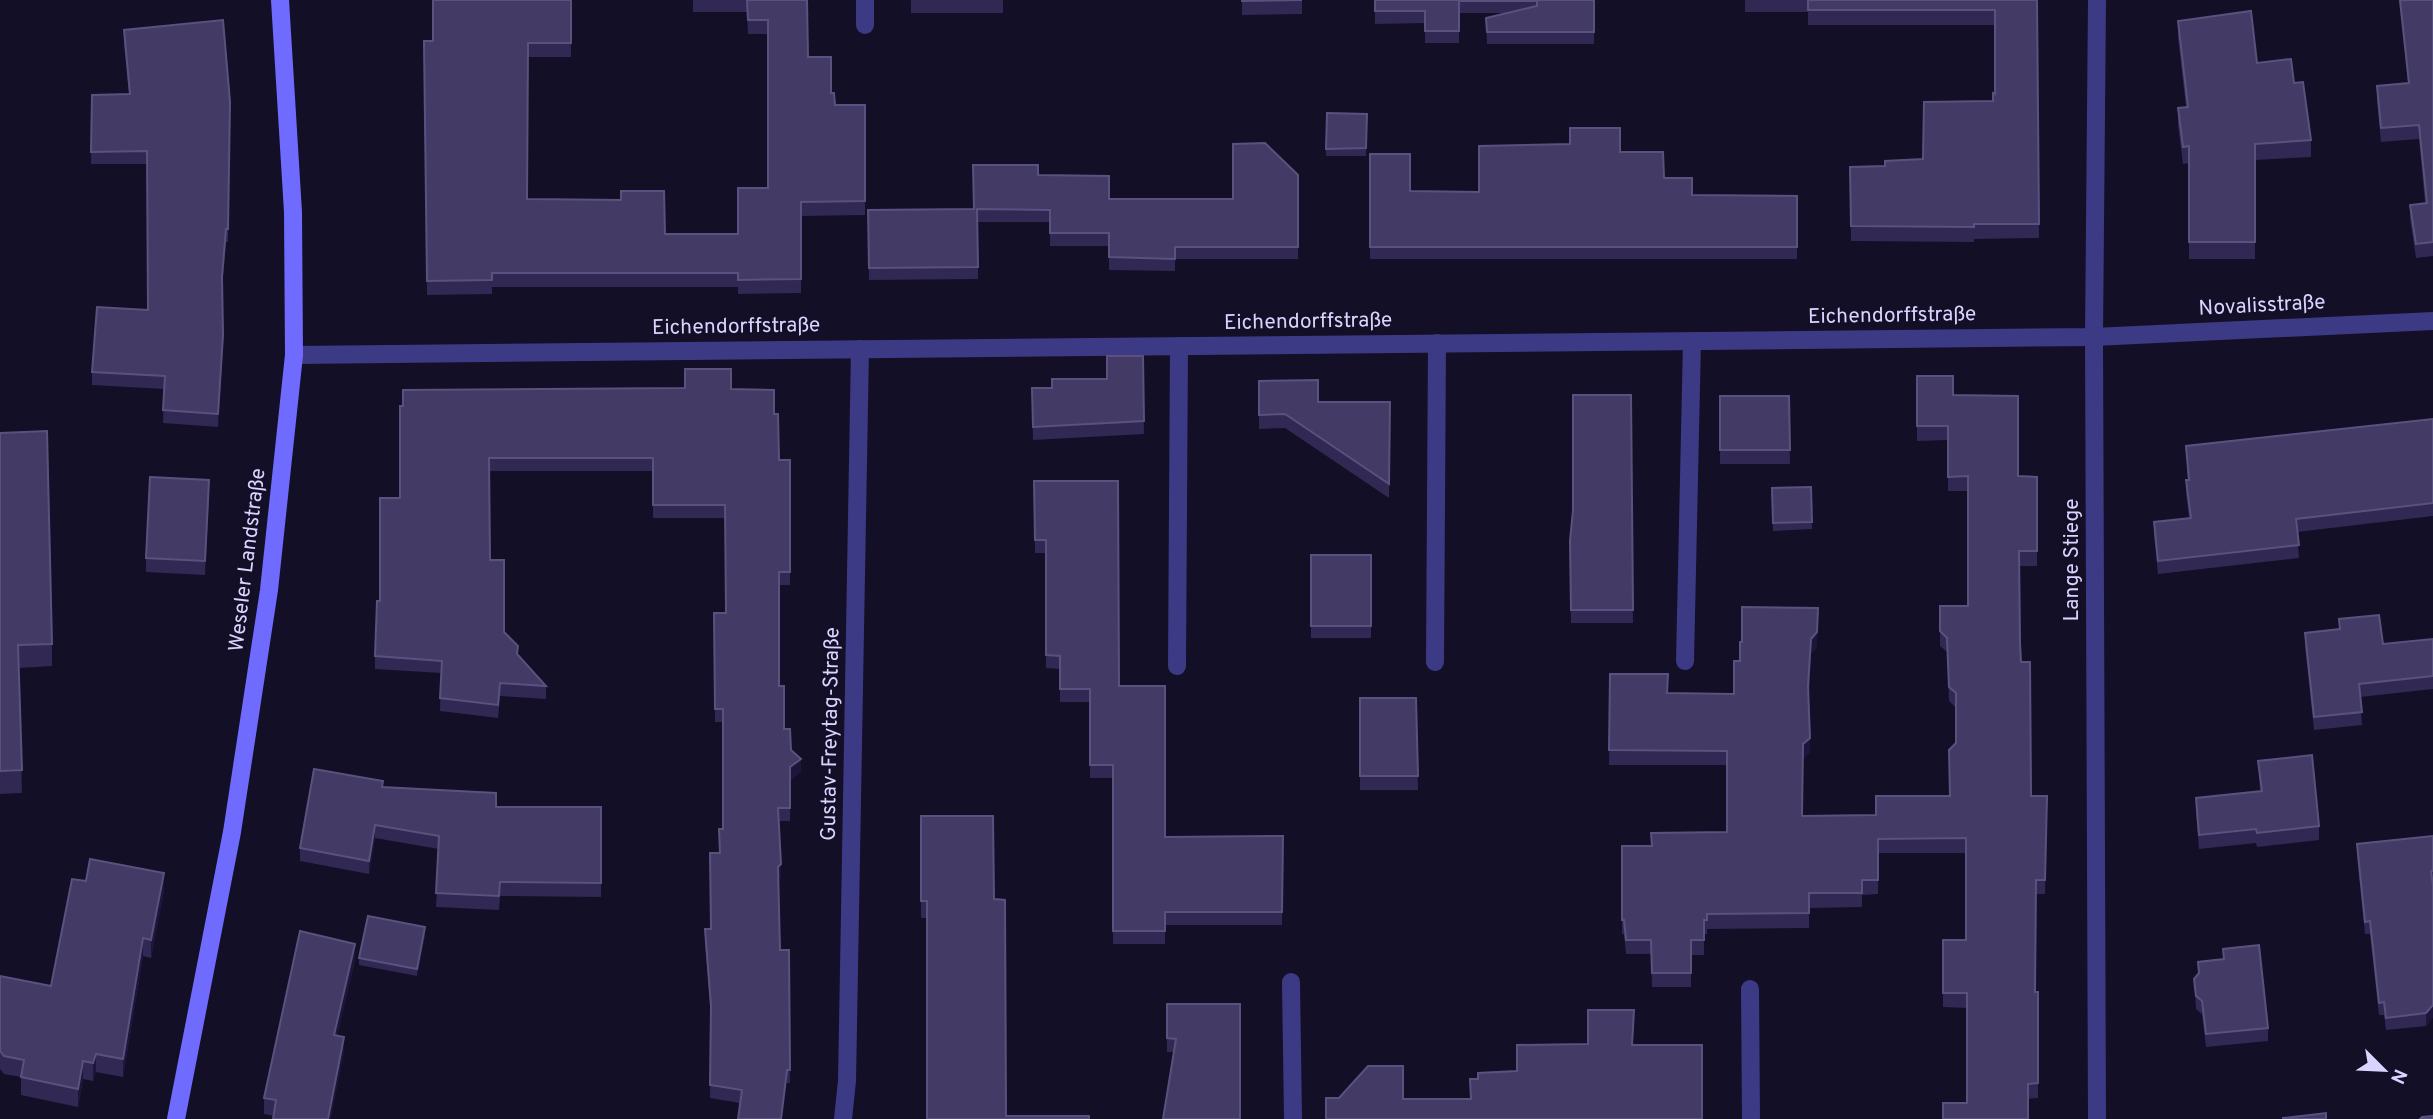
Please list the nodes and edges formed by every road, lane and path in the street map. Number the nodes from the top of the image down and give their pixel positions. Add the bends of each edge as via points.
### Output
1 (280, 0) edge
2 (865, 0) edge
3 (2097, 0) edge
4 (865, 25) dead end
5 (2433, 321) edge
6 (2094, 337) junction
7 (1692, 341) junction
8 (1437, 343) junction
9 (1179, 346) junction
10 (860, 349) junction
11 (294, 355) junction
12 (1685, 661) dead end
13 (1434, 662) dead end
14 (1177, 666) dead end
15 (1292, 982) dead end
16 (1750, 989) dead end
17 (176, 1119) edge
18 (843, 1119) edge
19 (1293, 1119) edge
20 (1751, 1119) edge
21 (2096, 1119) edge

1 - 11 street, Weseler Landstraße via 293,212
2 - 4 street
3 - 6 street, Lange Stiege
5 - 6 street, Novalisstraße
6 - 7 street, Eichendorffstraße
6 - 21 street, Lange Stiege
7 - 8 street, Eichendorffstraße
7 - 12 street
8 - 9 street, Eichendorffstraße
8 - 13 street
9 - 10 street, Eichendorffstraße
9 - 14 street
10 - 11 street, Eichendorffstraße
10 - 18 street, Gustav-Freytag-Straße
11 - 17 street, Weseler Landstraße via 269,590 234,819
15 - 19 street
16 - 20 street

